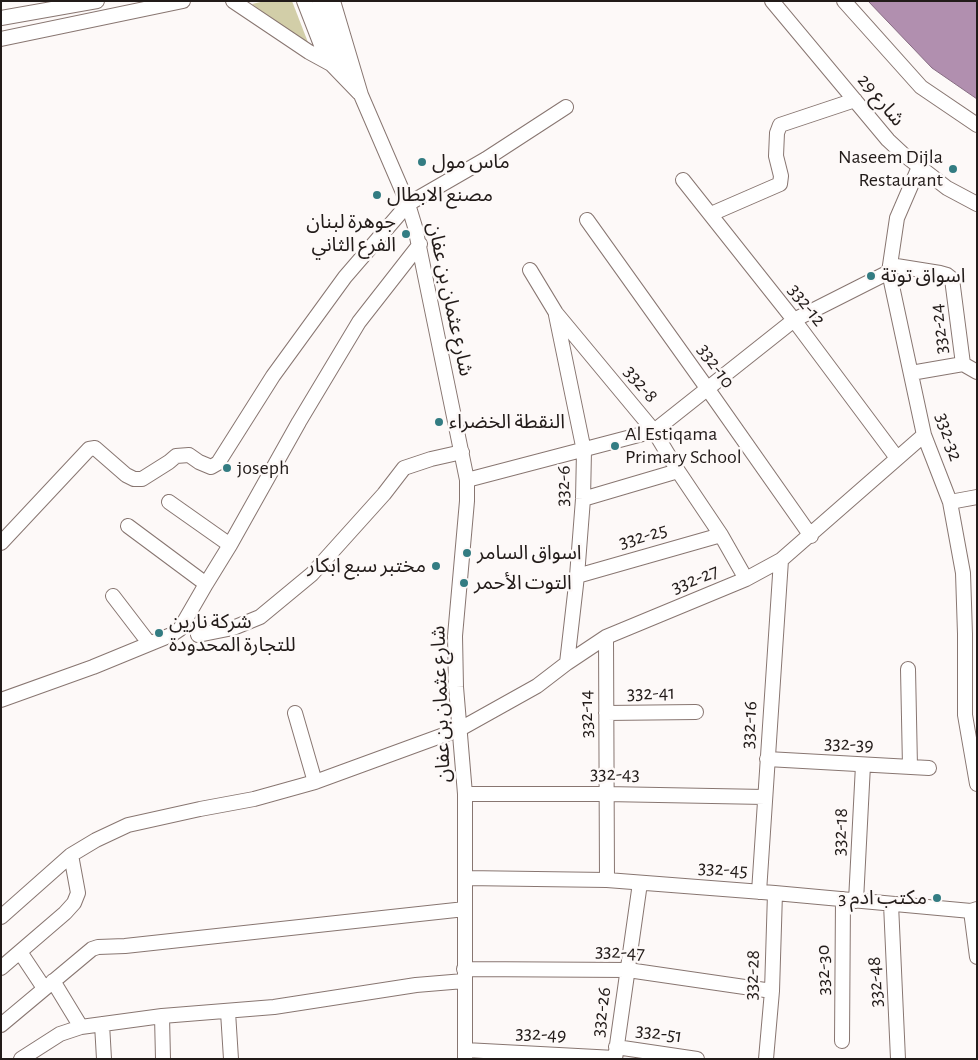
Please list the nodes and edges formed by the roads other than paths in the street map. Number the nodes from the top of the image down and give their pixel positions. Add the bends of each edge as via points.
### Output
1 (97, 1) edge
2 (183, 1) edge
3 (233, 1) edge
4 (304, 1) edge
5 (319, 1) edge
6 (333, 1) edge
7 (772, 1) edge
8 (844, 1) edge
9 (1, 18) edge
10 (1, 39) edge
11 (331, 64) junction
12 (361, 95) junction
13 (855, 100) junction
14 (566, 107) dead end
15 (977, 125) edge
16 (919, 167) junction
17 (683, 180) dead end
18 (408, 204) junction
19 (977, 204) edge
20 (710, 214) junction
21 (587, 220) dead end
22 (420, 244) junction
23 (890, 268) junction
24 (530, 270) dead end
25 (556, 312) junction
26 (794, 320) junction
27 (963, 364) junction
28 (977, 372) edge
29 (911, 373) junction
30 (708, 388) junction
31 (654, 431) junction
32 (924, 435) junction
33 (584, 450) junction
34 (462, 452) junction
35 (896, 458) junction
36 (678, 471) junction
37 (467, 480) junction
38 (977, 497) edge
39 (583, 499) junction
40 (169, 502) dead end
41 (950, 502) junction
42 (128, 526) dead end
43 (721, 535) junction
44 (811, 536) junction
45 (1, 543) edge
46 (230, 545) junction
47 (781, 560) junction
48 (577, 576) junction
49 (746, 579) junction
50 (206, 584) junction
51 (113, 596) dead end
52 (971, 634) edge
53 (198, 635) dead end
54 (606, 637) junction
55 (149, 643) junction
56 (567, 663) junction
57 (908, 669) dead end
58 (1, 700) edge
59 (696, 712) dead end
60 (295, 713) dead end
61 (606, 713) junction
62 (460, 729) junction
63 (767, 759) junction
64 (864, 764) junction
65 (910, 767) junction
66 (929, 768) dead end
67 (976, 778) edge
68 (315, 782) junction
69 (465, 794) junction
70 (606, 794) junction
71 (765, 797) junction
72 (71, 855) junction
73 (465, 878) junction
74 (606, 880) junction
75 (640, 883) junction
76 (759, 892) junction
77 (775, 894) junction
78 (850, 900) junction
79 (891, 904) junction
80 (465, 909) junction
81 (974, 910) edge
82 (1, 917) edge
83 (20, 952) junction
84 (977, 957) edge
85 (1, 968) edge
86 (628, 970) junction
87 (464, 974) junction
88 (48, 985) junction
89 (772, 991) junction
90 (228, 1012) junction
91 (162, 1016) junction
92 (102, 1024) junction
93 (1, 1025) edge
94 (81, 1027) junction
95 (842, 1041) dead end
96 (43, 1044) junction
97 (465, 1055) edge
98 (615, 1055) edge
99 (21, 1059) edge
100 (45, 1059) edge
101 (104, 1059) edge
102 (164, 1059) edge
103 (231, 1059) edge
104 (696, 1059) edge
105 (766, 1059) edge
106 (898, 1059) edge

1 - 9 street
2 - 10 street
3 - 11 street
4 - 11 street, شارع عثمان بن عفان via 317,39
5 - 12 street via 331,35
6 - 12 street, شارع عثمان بن عفان
7 - 13 street, شارع 29
8 - 15 street via 921,87
11 - 12 street, شارع عثمان بن عفان
12 - 18 street, شارع عثمان بن عفان
13 - 16 street, شارع 29 via 888,140
13 - 20 street via 780,125 776,156 780,184
14 - 18 street
16 - 19 street, شارع 29 via 947,188
16 - 23 street, 332-32 via 897,218
17 - 20 street, 332-12
18 - 22 street, شارع عثمان بن عفان
18 - 45 street via 345,278 273,376 218,463 211,467 190,455 176,456 142,479 134,479 95,448 89,450
20 - 26 street, 332-12
21 - 30 street, 332-10
22 - 34 street, شارع عثمان بن عفان
22 - 46 street via 359,322
23 - 26 street
23 - 27 street, 332-24 via 940,272 952,279
23 - 29 street, 332-32
24 - 25 street, 332-8
25 - 31 street, 332-8
25 - 33 street, 332-6
26 - 30 street
26 - 35 street, 332-12
27 - 28 street, 332-24
27 - 29 street
29 - 32 street, 332-32
30 - 31 street
30 - 44 street, 332-10
31 - 33 street
31 - 36 street, 332-8
32 - 35 street, 332-27
32 - 41 street, 332-32
33 - 37 street
33 - 39 street, 332-6
34 - 37 street, شارع عثمان بن عفان
34 - 53 street via 404,468 312,574 260,617 233,628
35 - 44 street, 332-27
36 - 39 street
36 - 43 street, 332-8
37 - 62 street, شارع عثمان بن عفان via 456,636
38 - 41 street
39 - 48 street, 332-6
40 - 46 street
41 - 52 street, 332-32
42 - 50 street
43 - 48 street, 332-25
43 - 49 street, 332-8
44 - 47 street, 332-27
46 - 50 street
47 - 49 street, 332-27
47 - 63 street, 332-16
48 - 56 street, 332-6
49 - 54 street, 332-27
50 - 55 street via 180,629
51 - 55 street
52 - 67 street, 332-32 via 965,715
54 - 56 street, 332-27
54 - 61 street, 332-14
55 - 58 street
56 - 62 street, 332-27 via 537,686
57 - 65 street
59 - 61 street, 332-41
60 - 68 street
61 - 70 street, 332-14
62 - 68 street, 332-27
62 - 69 street, شارع عثمان بن عفان
63 - 64 street, 332-39
63 - 71 street, 332-16
64 - 65 street, 332-39
64 - 78 street, 332-18
65 - 66 street, 332-39
68 - 72 street, 332-27 via 254,799 128,825
69 - 70 street, 332-43
69 - 73 street, شارع عثمان بن عفان
70 - 71 street, 332-43
70 - 74 street, 332-14
71 - 76 street, 332-16
72 - 82 street, 332-27
72 - 83 street via 78,893 74,903
73 - 74 street, 332-45
73 - 80 street, شارع عثمان بن عفان
74 - 75 street, 332-45
75 - 76 street, 332-45
75 - 86 street, 332-26
76 - 77 street, 332-45
77 - 78 street, 332-45
77 - 89 street, 332-28
78 - 79 street, 332-45
78 - 95 street, 332-30
79 - 81 street, 332-45
79 - 106 street, 332-48
80 - 87 street, شارع عثمان بن عفان
80 - 88 street via 98,947
81 - 84 street
83 - 85 street
83 - 88 street
86 - 87 street, 332-47
86 - 89 street, 332-47
86 - 98 street, 332-26
87 - 90 street, 332-47 via 416,985
87 - 97 street, شارع عثمان بن عفان
88 - 93 street
88 - 94 street
89 - 105 street, 332-28
90 - 91 street, 332-47
90 - 103 street
91 - 92 street, 332-47
91 - 102 street
92 - 94 street, 332-47
92 - 101 street
94 - 96 street, 332-47
96 - 99 street, 332-47
96 - 100 street
97 - 98 street, 332-49
98 - 104 street, 332-51

